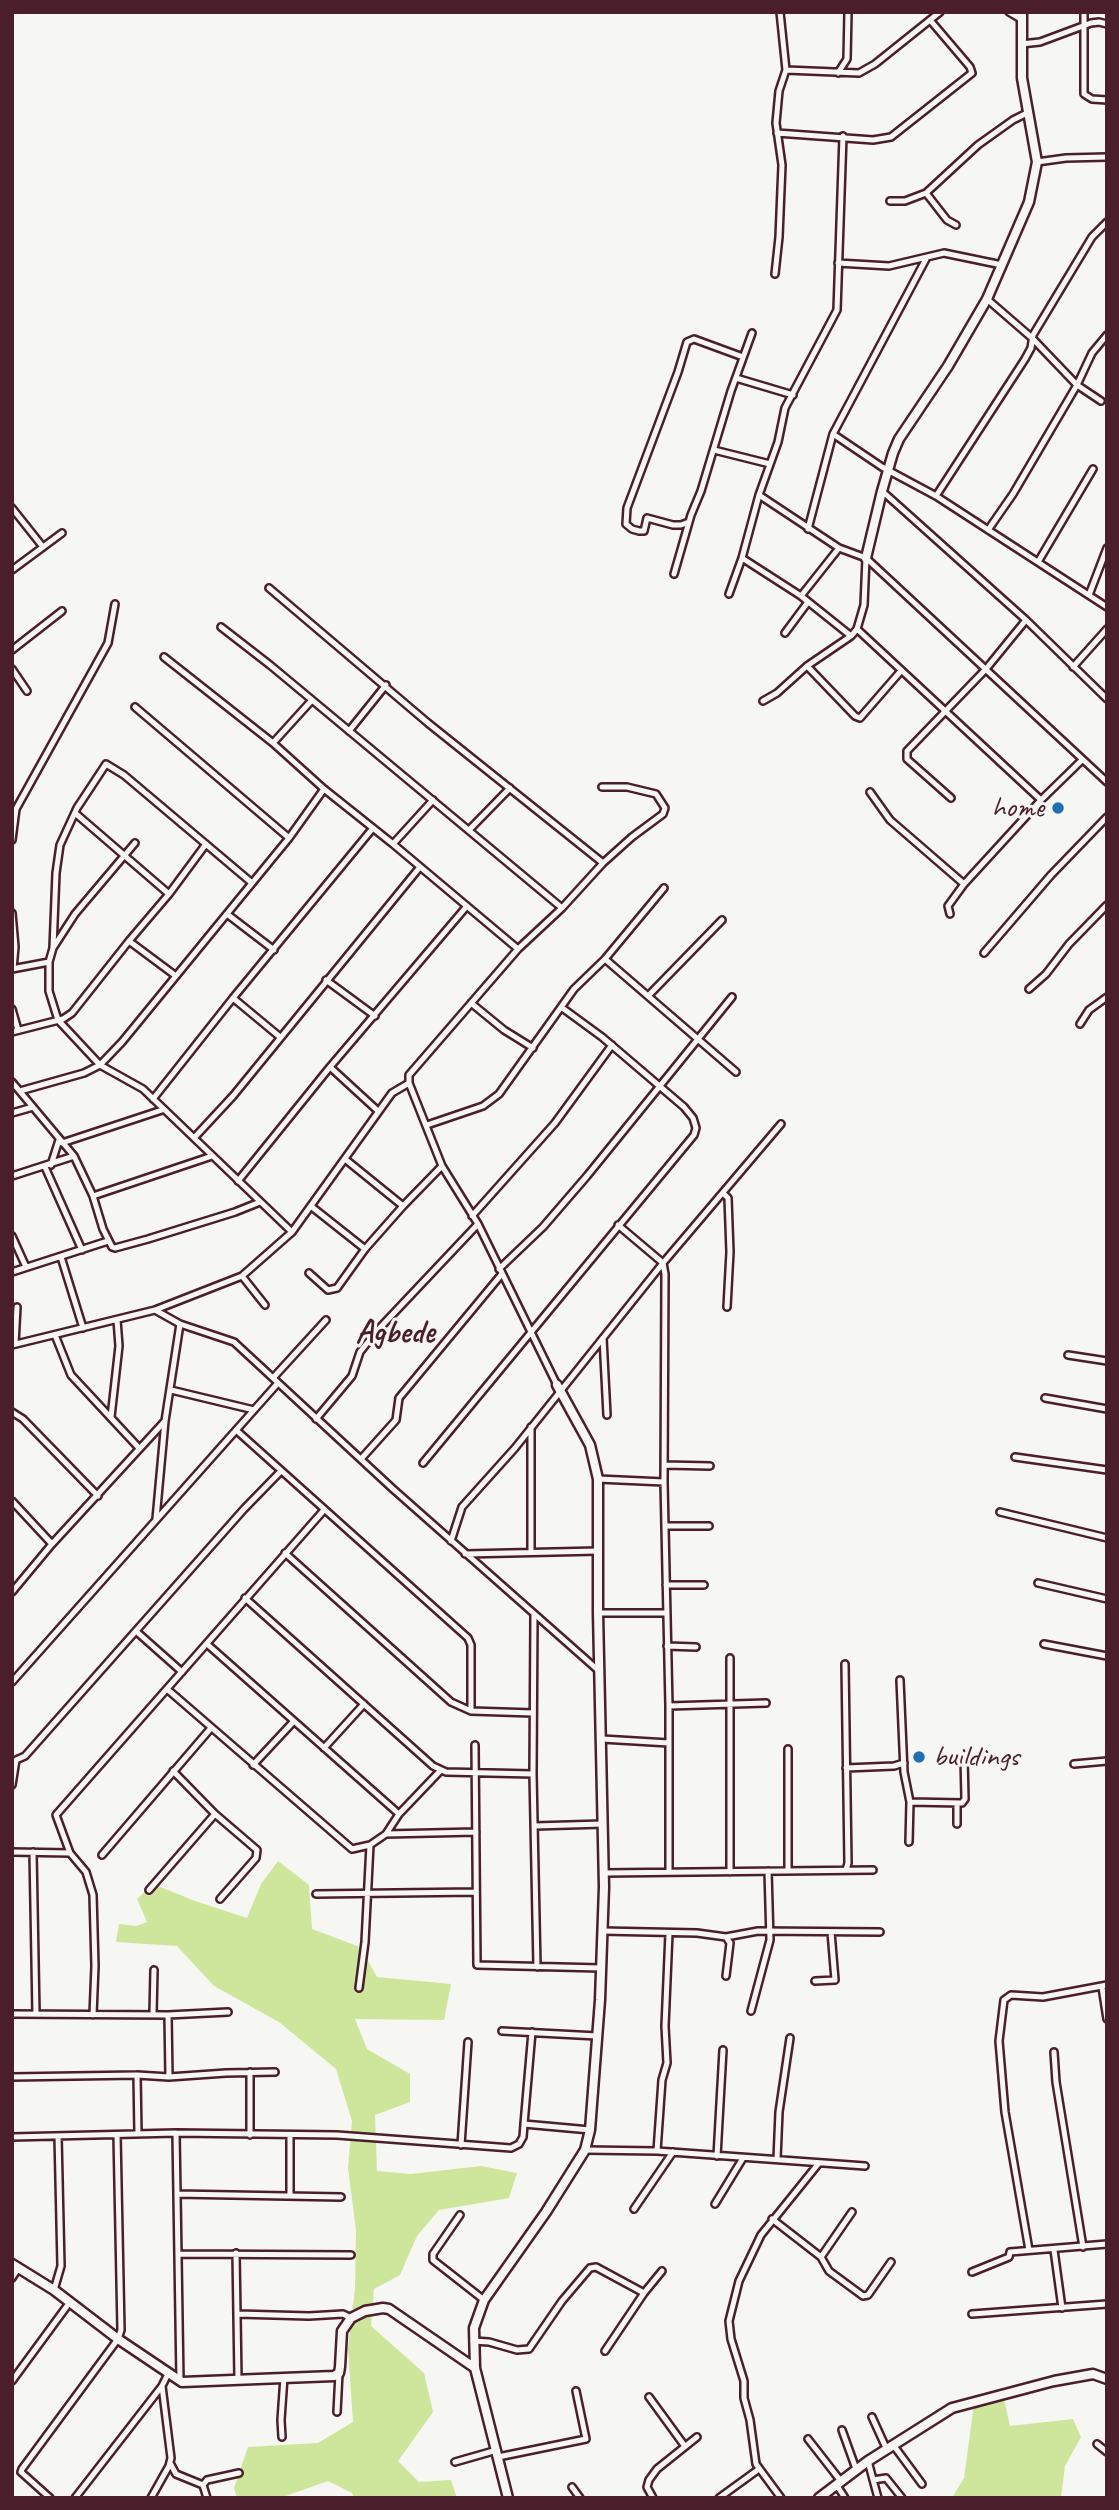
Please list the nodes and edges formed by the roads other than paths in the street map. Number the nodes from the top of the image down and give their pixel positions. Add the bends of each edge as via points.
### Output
1 (780, 12) edge
2 (848, 12) edge
3 (940, 12) edge
4 (1009, 12) edge
5 (1084, 12) edge
6 (1021, 16) edge
7 (930, 20) junction
8 (1106, 21) edge
9 (1084, 26) junction
10 (1021, 44) junction
11 (847, 59) junction
12 (786, 69) junction
13 (838, 73) junction
14 (851, 73) junction
15 (1107, 100) edge
16 (1029, 112) junction
17 (777, 133) junction
18 (843, 136) junction
19 (1107, 157) edge
20 (1037, 162) junction
21 (926, 192) junction
22 (890, 201) dead end
23 (1107, 222) edge
24 (956, 225) dead end
25 (926, 259) junction
26 (838, 263) junction
27 (1002, 265) junction
28 (775, 274) dead end
29 (987, 299) junction
30 (752, 333) dead end
31 (1107, 335) edge
32 (1032, 338) junction
33 (743, 357) junction
34 (736, 378) junction
35 (1077, 385) junction
36 (793, 395) junction
37 (1101, 401) dead end
38 (833, 435) junction
39 (714, 450) junction
40 (770, 464) junction
41 (887, 469) junction
42 (1093, 469) dead end
43 (881, 491) junction
44 (759, 495) junction
45 (936, 496) junction
46 (12, 508) edge
47 (689, 522) junction
48 (808, 529) junction
49 (989, 530) junction
50 (62, 533) dead end
51 (43, 547) junction
52 (839, 548) junction
53 (1107, 548) edge
54 (742, 558) junction
55 (866, 558) junction
56 (1038, 562) junction
57 (12, 570) edge
58 (674, 575) dead end
59 (269, 587) dead end
60 (729, 594) dead end
61 (1089, 595) junction
62 (801, 596) junction
63 (808, 602) junction
64 (114, 604) dead end
65 (1107, 607) edge
66 (62, 611) dead end
67 (1026, 620) junction
68 (221, 627) dead end
69 (857, 629) junction
70 (1107, 629) edge
71 (785, 633) dead end
72 (851, 636) junction
73 (12, 650) edge
74 (164, 657) dead end
75 (807, 666) junction
76 (1073, 667) junction
77 (12, 669) edge
78 (986, 669) junction
79 (900, 671) junction
80 (386, 685) junction
81 (27, 691) dead end
82 (1107, 699) edge
83 (312, 700) junction
84 (763, 701) dead end
85 (135, 708) dead end
86 (946, 711) junction
87 (349, 731) junction
88 (273, 744) junction
89 (1082, 760) junction
90 (1107, 782) edge
91 (602, 787) dead end
92 (510, 788) junction
93 (324, 789) junction
94 (870, 792) dead end
95 (951, 798) dead end
96 (433, 800) junction
97 (1041, 800) junction
98 (75, 813) junction
99 (1107, 817) edge
100 (373, 828) junction
101 (468, 830) junction
102 (289, 838) junction
103 (12, 840) edge
104 (135, 843) dead end
105 (206, 844) junction
106 (394, 844) junction
107 (125, 856) junction
108 (603, 863) junction
109 (420, 867) junction
110 (251, 883) junction
111 (964, 884) junction
112 (664, 888) dead end
113 (169, 894) junction
114 (1107, 905) edge
115 (467, 906) junction
116 (562, 908) junction
117 (12, 913) edge
118 (228, 914) junction
119 (950, 914) dead end
120 (722, 920) dead end
121 (129, 941) junction
122 (53, 948) junction
123 (518, 949) junction
124 (274, 950) junction
125 (984, 953) dead end
126 (605, 959) junction
127 (49, 962) junction
128 (13, 969) edge
129 (176, 976) junction
130 (326, 980) junction
131 (1029, 989) dead end
132 (649, 995) junction
133 (732, 997) dead end
134 (233, 998) junction
135 (1107, 998) edge
136 (471, 1003) junction
137 (561, 1007) junction
138 (12, 1009) edge
139 (375, 1016) junction
140 (58, 1020) junction
141 (1080, 1024) dead end
142 (15, 1031) edge
143 (280, 1037) junction
144 (697, 1038) junction
145 (612, 1045) junction
146 (533, 1048) junction
147 (100, 1065) junction
148 (330, 1067) junction
149 (736, 1072) dead end
150 (12, 1082) edge
151 (409, 1083) junction
152 (658, 1086) junction
153 (20, 1091) junction
154 (153, 1099) junction
155 (33, 1107) junction
156 (162, 1110) junction
157 (378, 1111) junction
158 (12, 1113) edge
159 (781, 1124) dead end
160 (427, 1125) junction
161 (194, 1138) junction
162 (61, 1142) junction
163 (74, 1156) junction
164 (212, 1156) junction
165 (345, 1158) junction
166 (48, 1166) junction
167 (442, 1166) junction
168 (12, 1176) edge
169 (238, 1181) junction
170 (723, 1193) junction
171 (93, 1196) junction
172 (260, 1202) junction
173 (403, 1206) junction
174 (312, 1207) junction
175 (472, 1216) junction
176 (478, 1224) junction
177 (618, 1225) junction
178 (292, 1231) junction
179 (12, 1236) edge
180 (108, 1241) junction
181 (365, 1249) junction
182 (82, 1250) junction
183 (61, 1257) junction
184 (663, 1263) junction
185 (26, 1267) junction
186 (12, 1272) edge
187 (500, 1272) junction
188 (309, 1273) dead end
189 (242, 1276) junction
190 (265, 1305) dead end
191 (17, 1307) dead end
192 (727, 1307) dead end
193 (155, 1310) junction
194 (117, 1320) junction
195 (326, 1320) dead end
196 (180, 1324) junction
197 (83, 1328) junction
198 (530, 1333) junction
199 (55, 1335) junction
200 (603, 1337) junction
201 (14, 1345) edge
202 (1068, 1355) dead end
203 (1107, 1361) edge
204 (276, 1380) junction
205 (559, 1387) junction
206 (171, 1390) junction
207 (1045, 1398) dead end
208 (1107, 1409) edge
209 (254, 1410) junction
210 (12, 1412) edge
211 (607, 1415) dead end
212 (111, 1417) junction
213 (316, 1419) junction
214 (165, 1421) junction
215 (531, 1427) junction
216 (236, 1430) junction
217 (139, 1448) junction
218 (1015, 1457) dead end
219 (361, 1459) junction
220 (423, 1463) dead end
221 (665, 1465) junction
222 (710, 1466) dead end
223 (1107, 1470) edge
224 (281, 1471) junction
225 (598, 1479) junction
226 (664, 1482) junction
227 (98, 1496) junction
228 (12, 1501) edge
229 (324, 1510) junction
230 (1000, 1512) dead end
231 (156, 1519) junction
232 (709, 1525) dead end
233 (665, 1526) junction
234 (1107, 1538) edge
235 (451, 1541) junction
236 (52, 1544) junction
237 (598, 1551) junction
238 (531, 1552) junction
239 (285, 1553) junction
240 (465, 1554) junction
241 (1038, 1583) dead end
242 (666, 1585) junction
243 (704, 1585) dead end
244 (12, 1592) edge
245 (245, 1598) junction
246 (1107, 1599) edge
247 (598, 1613) junction
248 (666, 1613) junction
249 (534, 1615) junction
250 (137, 1632) junction
251 (207, 1644) junction
252 (1044, 1644) dead end
253 (667, 1646) junction
254 (696, 1647) dead end
255 (1107, 1656) edge
256 (730, 1658) dead end
257 (845, 1664) dead end
258 (599, 1671) junction
259 (182, 1672) junction
260 (900, 1680) dead end
261 (12, 1682) edge
262 (167, 1689) junction
263 (766, 1703) dead end
264 (364, 1704) junction
265 (729, 1705) junction
266 (669, 1706) junction
267 (471, 1711) junction
268 (533, 1713) junction
269 (294, 1721) junction
270 (211, 1728) junction
271 (602, 1739) junction
272 (669, 1743) junction
273 (475, 1745) dead end
274 (324, 1748) junction
275 (788, 1749) dead end
276 (964, 1757) dead end
277 (1107, 1762) edge
278 (904, 1763) junction
279 (1074, 1764) dead end
280 (253, 1765) junction
281 (894, 1766) junction
282 (846, 1768) junction
283 (441, 1770) junction
284 (173, 1771) junction
285 (904, 1772) junction
286 (475, 1774) junction
287 (533, 1774) junction
288 (12, 1785) edge
289 (910, 1802) junction
290 (957, 1804) junction
291 (215, 1814) junction
292 (399, 1814) junction
293 (603, 1824) junction
294 (957, 1824) dead end
295 (535, 1826) junction
296 (476, 1832) junction
297 (386, 1834) junction
298 (909, 1842) dead end
299 (370, 1845) junction
300 (12, 1852) edge
301 (33, 1852) junction
302 (69, 1853) junction
303 (102, 1855) dead end
304 (788, 1870) junction
305 (846, 1870) junction
306 (873, 1870) dead end
307 (768, 1871) junction
308 (670, 1872) junction
309 (730, 1872) junction
310 (604, 1874) junction
311 (149, 1890) dead end
312 (476, 1892) junction
313 (316, 1894) dead end
314 (368, 1894) junction
315 (220, 1899) dead end
316 (602, 1931) junction
317 (769, 1932) junction
318 (831, 1932) junction
319 (880, 1932) dead end
320 (669, 1933) junction
321 (726, 1937) junction
322 (537, 1967) junction
323 (601, 1968) junction
324 (154, 1970) dead end
325 (726, 1976) dead end
326 (815, 1981) dead end
327 (1105, 1986) edge
328 (359, 1988) dead end
329 (751, 2011) dead end
330 (228, 2012) dead end
331 (12, 2014) edge
332 (36, 2014) junction
333 (153, 2014) junction
334 (93, 2015) junction
335 (168, 2015) junction
336 (1107, 2019) edge
337 (502, 2031) dead end
338 (532, 2032) junction
339 (597, 2036) junction
340 (790, 2038) dead end
341 (468, 2042) dead end
342 (723, 2050) dead end
343 (1054, 2052) dead end
344 (250, 2072) junction
345 (275, 2072) dead end
346 (137, 2075) junction
347 (12, 2077) edge
348 (169, 2077) junction
349 (524, 2124) junction
350 (590, 2130) junction
351 (176, 2133) junction
352 (138, 2134) junction
353 (117, 2135) junction
354 (250, 2135) junction
355 (290, 2135) junction
356 (58, 2136) junction
357 (12, 2137) edge
358 (461, 2145) junction
359 (585, 2150) junction
360 (657, 2151) junction
361 (673, 2152) junction
362 (717, 2156) junction
363 (743, 2158) junction
364 (777, 2159) junction
365 (819, 2163) junction
366 (865, 2166) dead end
367 (177, 2194) junction
368 (290, 2196) junction
369 (341, 2197) dead end
370 (715, 2204) dead end
371 (635, 2209) dead end
372 (852, 2212) dead end
373 (460, 2216) dead end
374 (772, 2219) junction
375 (1107, 2244) edge
376 (1083, 2247) junction
377 (1029, 2250) junction
378 (1054, 2250) junction
379 (236, 2253) junction
380 (178, 2255) junction
381 (351, 2255) dead end
382 (821, 2257) junction
383 (891, 2262) dead end
384 (16, 2266) edge
385 (662, 2271) dead end
386 (972, 2273) dead end
387 (12, 2278) edge
388 (54, 2290) junction
389 (644, 2293) junction
390 (484, 2300) junction
391 (70, 2302) junction
392 (1107, 2304) edge
393 (1062, 2308) junction
394 (237, 2314) junction
395 (972, 2314) dead end
396 (351, 2318) junction
397 (118, 2339) junction
398 (472, 2341) junction
399 (605, 2351) dead end
400 (475, 2368) junction
401 (1107, 2371) edge
402 (339, 2373) junction
403 (168, 2374) junction
404 (1093, 2374) junction
405 (284, 2377) junction
406 (238, 2379) junction
407 (1107, 2379) edge
408 (12, 2381) edge
409 (180, 2381) junction
410 (162, 2386) junction
411 (576, 2391) dead end
412 (649, 2397) dead end
413 (337, 2412) dead end
414 (872, 2417) dead end
415 (842, 2430) dead end
416 (282, 2437) dead end
417 (697, 2437) dead end
418 (808, 2439) dead end
419 (1097, 2444) dead end
420 (684, 2445) junction
421 (890, 2448) junction
422 (1107, 2452) edge
423 (497, 2453) junction
424 (868, 2461) junction
425 (455, 2462) dead end
426 (170, 2463) junction
427 (759, 2469) junction
428 (856, 2469) junction
429 (239, 2473) dead end
430 (873, 2480) junction
431 (838, 2482) junction
432 (922, 2484) dead end
433 (203, 2485) junction
434 (572, 2487) dead end
435 (50, 2498) edge
436 (75, 2498) edge
437 (151, 2498) edge
438 (206, 2498) edge
439 (508, 2498) edge
440 (580, 2498) edge
441 (653, 2498) edge
442 (719, 2498) edge
443 (781, 2498) edge
444 (819, 2498) edge
445 (845, 2498) edge
446 (877, 2498) edge
447 (902, 2498) edge

1 - 12 street
2 - 11 street
3 - 7 street
4 - 6 street
5 - 9 street
6 - 10 street
7 - 14 street via 875,64
7 - 18 street via 970,67 971,75 891,137
8 - 9 street
9 - 10 street
9 - 15 street via 1084,94
10 - 16 street
11 - 13 street
11 - 14 street
12 - 13 street
12 - 17 street via 779,91
13 - 14 street
16 - 20 street
16 - 21 street via 978,145
17 - 18 street
17 - 28 street via 782,164
18 - 26 street
19 - 20 street
20 - 27 street via 1029,202
21 - 22 street via 905,201
21 - 24 street
23 - 32 street via 1092,237
25 - 26 street via 889,265
25 - 27 street via 944,253
25 - 38 street
26 - 36 street via 837,310
27 - 29 street
29 - 32 street
29 - 41 street via 899,439
30 - 33 street
31 - 35 street via 1092,353
32 - 35 street
32 - 45 street via 1025,359
33 - 34 street
33 - 47 street via 694,339 687,342 627,508 626,524 639,531 644,531 647,518 681,526
34 - 36 street
34 - 39 street
35 - 37 street
35 - 49 street
36 - 40 street
38 - 41 street
38 - 48 street
39 - 40 street
39 - 47 street
40 - 44 street
41 - 43 street
41 - 45 street
42 - 56 street
43 - 55 street
43 - 67 street
44 - 48 street
44 - 54 street
45 - 49 street
46 - 51 street
47 - 58 street
48 - 52 street
49 - 56 street
50 - 51 street
51 - 57 street
52 - 55 street
52 - 62 street
53 - 61 street
54 - 60 street
54 - 62 street
55 - 69 street via 864,605
55 - 78 street
56 - 61 street
59 - 80 street
61 - 65 street
62 - 63 street
63 - 71 street
63 - 72 street
64 - 103 street via 108,643 16,809
66 - 73 street
67 - 76 street
67 - 78 street
68 - 83 street
69 - 72 street
69 - 79 street
70 - 76 street
72 - 75 street
74 - 88 street
75 - 79 street via 860,718
75 - 84 street
76 - 82 street
77 - 81 street
78 - 86 street
78 - 89 street
79 - 86 street
80 - 87 street
80 - 92 street
83 - 87 street
83 - 88 street
85 - 102 street
86 - 95 street via 906,755
86 - 97 street
87 - 96 street
88 - 93 street
89 - 90 street
89 - 97 street
91 - 108 street via 644,790 656,794 665,807 655,822
92 - 101 street
92 - 108 street
93 - 100 street
93 - 102 street
94 - 111 street via 890,820
96 - 101 street
96 - 106 street
97 - 111 street
98 - 105 street via 107,764
98 - 107 street
98 - 122 street via 58,855
99 - 125 street
100 - 106 street
100 - 124 street
101 - 116 street
102 - 110 street
104 - 107 street
105 - 110 street
105 - 113 street
106 - 109 street
107 - 113 street
107 - 122 street via 75,914
108 - 116 street
109 - 115 street
109 - 130 street
110 - 118 street
111 - 119 street via 948,906
112 - 126 street
113 - 121 street
114 - 131 street
115 - 123 street
115 - 139 street
116 - 123 street
117 - 128 street
118 - 124 street
118 - 129 street
120 - 132 street
121 - 129 street
121 - 140 street via 72,1013
122 - 127 street
123 - 136 street
124 - 134 street
126 - 132 street
126 - 137 street
127 - 128 street
127 - 140 street via 49,991
129 - 147 street
130 - 139 street
130 - 143 street
132 - 144 street
133 - 144 street
134 - 143 street
134 - 154 street
135 - 141 street via 1089,1010
136 - 146 street
136 - 151 street via 415,1065
137 - 145 street
137 - 146 street
138 - 142 street
139 - 148 street
140 - 142 street
140 - 147 street
143 - 161 street
144 - 149 street
144 - 152 street
145 - 152 street
145 - 175 street via 555,1123
146 - 160 street via 491,1102
147 - 153 street
147 - 154 street
148 - 157 street
148 - 169 street
150 - 153 street
151 - 157 street via 392,1093
151 - 160 street
152 - 177 street via 693,1118 694,1135
152 - 187 street via 587,1176
153 - 155 street
154 - 156 street
155 - 158 street
155 - 162 street
156 - 161 street
156 - 162 street
157 - 165 street
159 - 170 street
160 - 167 street
161 - 164 street
162 - 163 street
162 - 166 street
163 - 166 street
163 - 171 street
164 - 169 street
164 - 171 street
165 - 173 street
165 - 174 street
166 - 168 street
166 - 182 street
167 - 173 street
167 - 175 street
169 - 172 street
170 - 184 street
170 - 192 street via 728,1201 730,1252
171 - 180 street
172 - 178 street
172 - 180 street via 115,1248
173 - 181 street
174 - 178 street
174 - 181 street
175 - 176 street
176 - 187 street
176 - 213 street via 390,1315 360,1352 352,1376
177 - 184 street
177 - 198 street
178 - 189 street
179 - 185 street
180 - 182 street
181 - 188 street via 334,1289 328,1290
182 - 183 street
183 - 185 street
183 - 197 street
184 - 200 street
184 - 221 street
185 - 186 street
187 - 198 street
187 - 219 street via 399,1398 396,1420
189 - 190 street
189 - 193 street
191 - 201 street
193 - 194 street
193 - 196 street
194 - 197 street
194 - 212 street via 119,1346
195 - 204 street
196 - 204 street via 234,1342
196 - 206 street
197 - 199 street
198 - 205 street
198 - 220 street
199 - 201 street
199 - 212 street via 71,1376
200 - 205 street
200 - 211 street
202 - 203 street
204 - 209 street
204 - 213 street
205 - 215 street
205 - 225 street via 590,1445
206 - 209 street
206 - 214 street
207 - 208 street
209 - 216 street
210 - 227 street
212 - 217 street
213 - 219 street
214 - 217 street
214 - 231 street
215 - 235 street via 462,1507
215 - 238 street
216 - 224 street
216 - 231 street
217 - 227 street
218 - 223 street
219 - 235 street
221 - 222 street
221 - 226 street
224 - 229 street
224 - 250 street
225 - 226 street
225 - 237 street
226 - 233 street
227 - 236 street
228 - 236 street
229 - 239 street
229 - 267 street via 468,1638
230 - 234 street
231 - 261 street
232 - 233 street
233 - 242 street
235 - 240 street
236 - 244 street
237 - 238 street
237 - 247 street
238 - 240 street
239 - 245 street
239 - 267 street via 452,1702
240 - 249 street
241 - 246 street
242 - 243 street
242 - 248 street
245 - 251 street
245 - 264 street
247 - 248 street
247 - 258 street
248 - 253 street
249 - 258 street
249 - 268 street
250 - 259 street
250 - 288 street via 25,1756 16,1760
251 - 259 street
251 - 269 street
252 - 255 street
253 - 254 street
253 - 266 street
256 - 265 street
257 - 282 street
258 - 271 street
259 - 262 street
260 - 278 street
262 - 270 street
262 - 302 street via 56,1815
263 - 265 street
264 - 274 street
264 - 283 street
265 - 266 street
265 - 309 street
266 - 272 street
267 - 268 street
268 - 287 street
269 - 274 street
269 - 280 street
270 - 280 street
270 - 284 street
271 - 272 street
271 - 293 street
272 - 308 street
273 - 286 street
274 - 292 street
275 - 304 street
276 - 290 street via 965,1799
277 - 279 street
278 - 281 street
278 - 285 street
280 - 299 street via 348,1848
281 - 282 street
281 - 285 street
282 - 305 street
283 - 286 street
283 - 292 street
284 - 291 street
284 - 303 street
285 - 289 street
286 - 287 street
286 - 296 street
287 - 295 street
289 - 290 street
289 - 298 street
290 - 294 street
291 - 311 street
291 - 315 street via 258,1853
292 - 297 street
293 - 295 street
293 - 310 street
295 - 322 street
296 - 297 street
296 - 312 street
297 - 299 street
299 - 314 street
300 - 301 street
301 - 302 street
301 - 332 street
302 - 334 street via 86,1872 93,1895
304 - 305 street
304 - 307 street
305 - 306 street
307 - 309 street
307 - 317 street
308 - 309 street
308 - 310 street
310 - 316 street
312 - 314 street
312 - 322 street via 477,1965
313 - 314 street
314 - 328 street
316 - 320 street
316 - 323 street
317 - 318 street
317 - 321 street
317 - 329 street
318 - 319 street
318 - 326 street via 835,1980
320 - 321 street
320 - 360 street via 667,2063
321 - 325 street via 730,1943
322 - 323 street
323 - 339 street
324 - 333 street
327 - 336 street
327 - 377 street via 1004,2000 999,2041 1005,2112
330 - 335 street
331 - 332 street
332 - 334 street
333 - 334 street
333 - 335 street
335 - 348 street
337 - 338 street
338 - 339 street
338 - 349 street
339 - 350 street
340 - 364 street
341 - 358 street
342 - 362 street
343 - 376 street
344 - 345 street
344 - 348 street
344 - 354 street
346 - 347 street
346 - 348 street
346 - 352 street
349 - 350 street
349 - 358 street via 523,2137 512,2148
350 - 359 street
351 - 352 street
351 - 354 street
351 - 367 street
352 - 353 street
353 - 356 street
353 - 397 street
354 - 355 street
355 - 358 street
355 - 368 street
356 - 357 street
356 - 388 street via 61,2266
359 - 360 street
359 - 390 street
360 - 361 street
361 - 362 street
361 - 371 street
362 - 363 street
363 - 364 street
363 - 370 street
364 - 365 street
365 - 366 street
365 - 374 street
367 - 368 street
367 - 380 street
368 - 369 street
372 - 382 street
373 - 390 street via 433,2260
374 - 382 street
374 - 427 street via 744,2266 729,2321
375 - 376 street
376 - 378 street
377 - 378 street
377 - 386 street via 1010,2252 1009,2257
378 - 393 street
379 - 380 street
379 - 381 street
379 - 394 street
380 - 409 street
382 - 383 street via 829,2270 863,2296
384 - 387 street
384 - 388 street
385 - 389 street
388 - 391 street
389 - 398 street via 590,2268 529,2349
389 - 399 street
390 - 398 street
391 - 397 street
391 - 408 street
392 - 393 street
393 - 395 street
394 - 396 street via 343,2314
394 - 406 street
396 - 400 street via 389,2309
396 - 402 street via 342,2330
397 - 403 street
397 - 435 street via 22,2469
398 - 400 street
400 - 423 street
401 - 404 street
402 - 405 street
402 - 413 street
403 - 409 street
403 - 410 street
404 - 407 street
404 - 421 street via 945,2411
405 - 406 street
405 - 416 street
406 - 409 street
410 - 426 street
410 - 436 street
411 - 423 street via 586,2439
412 - 420 street
414 - 421 street
415 - 428 street
417 - 420 street
418 - 431 street
419 - 422 street
420 - 441 street via 649,2480
421 - 424 street
421 - 432 street
423 - 425 street
423 - 439 street
424 - 428 street
424 - 430 street
426 - 433 street via 176,2474
426 - 437 street
427 - 442 street
427 - 443 street
428 - 431 street
429 - 433 street
430 - 446 street
430 - 447 street via 886,2478
431 - 444 street
431 - 445 street
433 - 438 street
434 - 440 street

